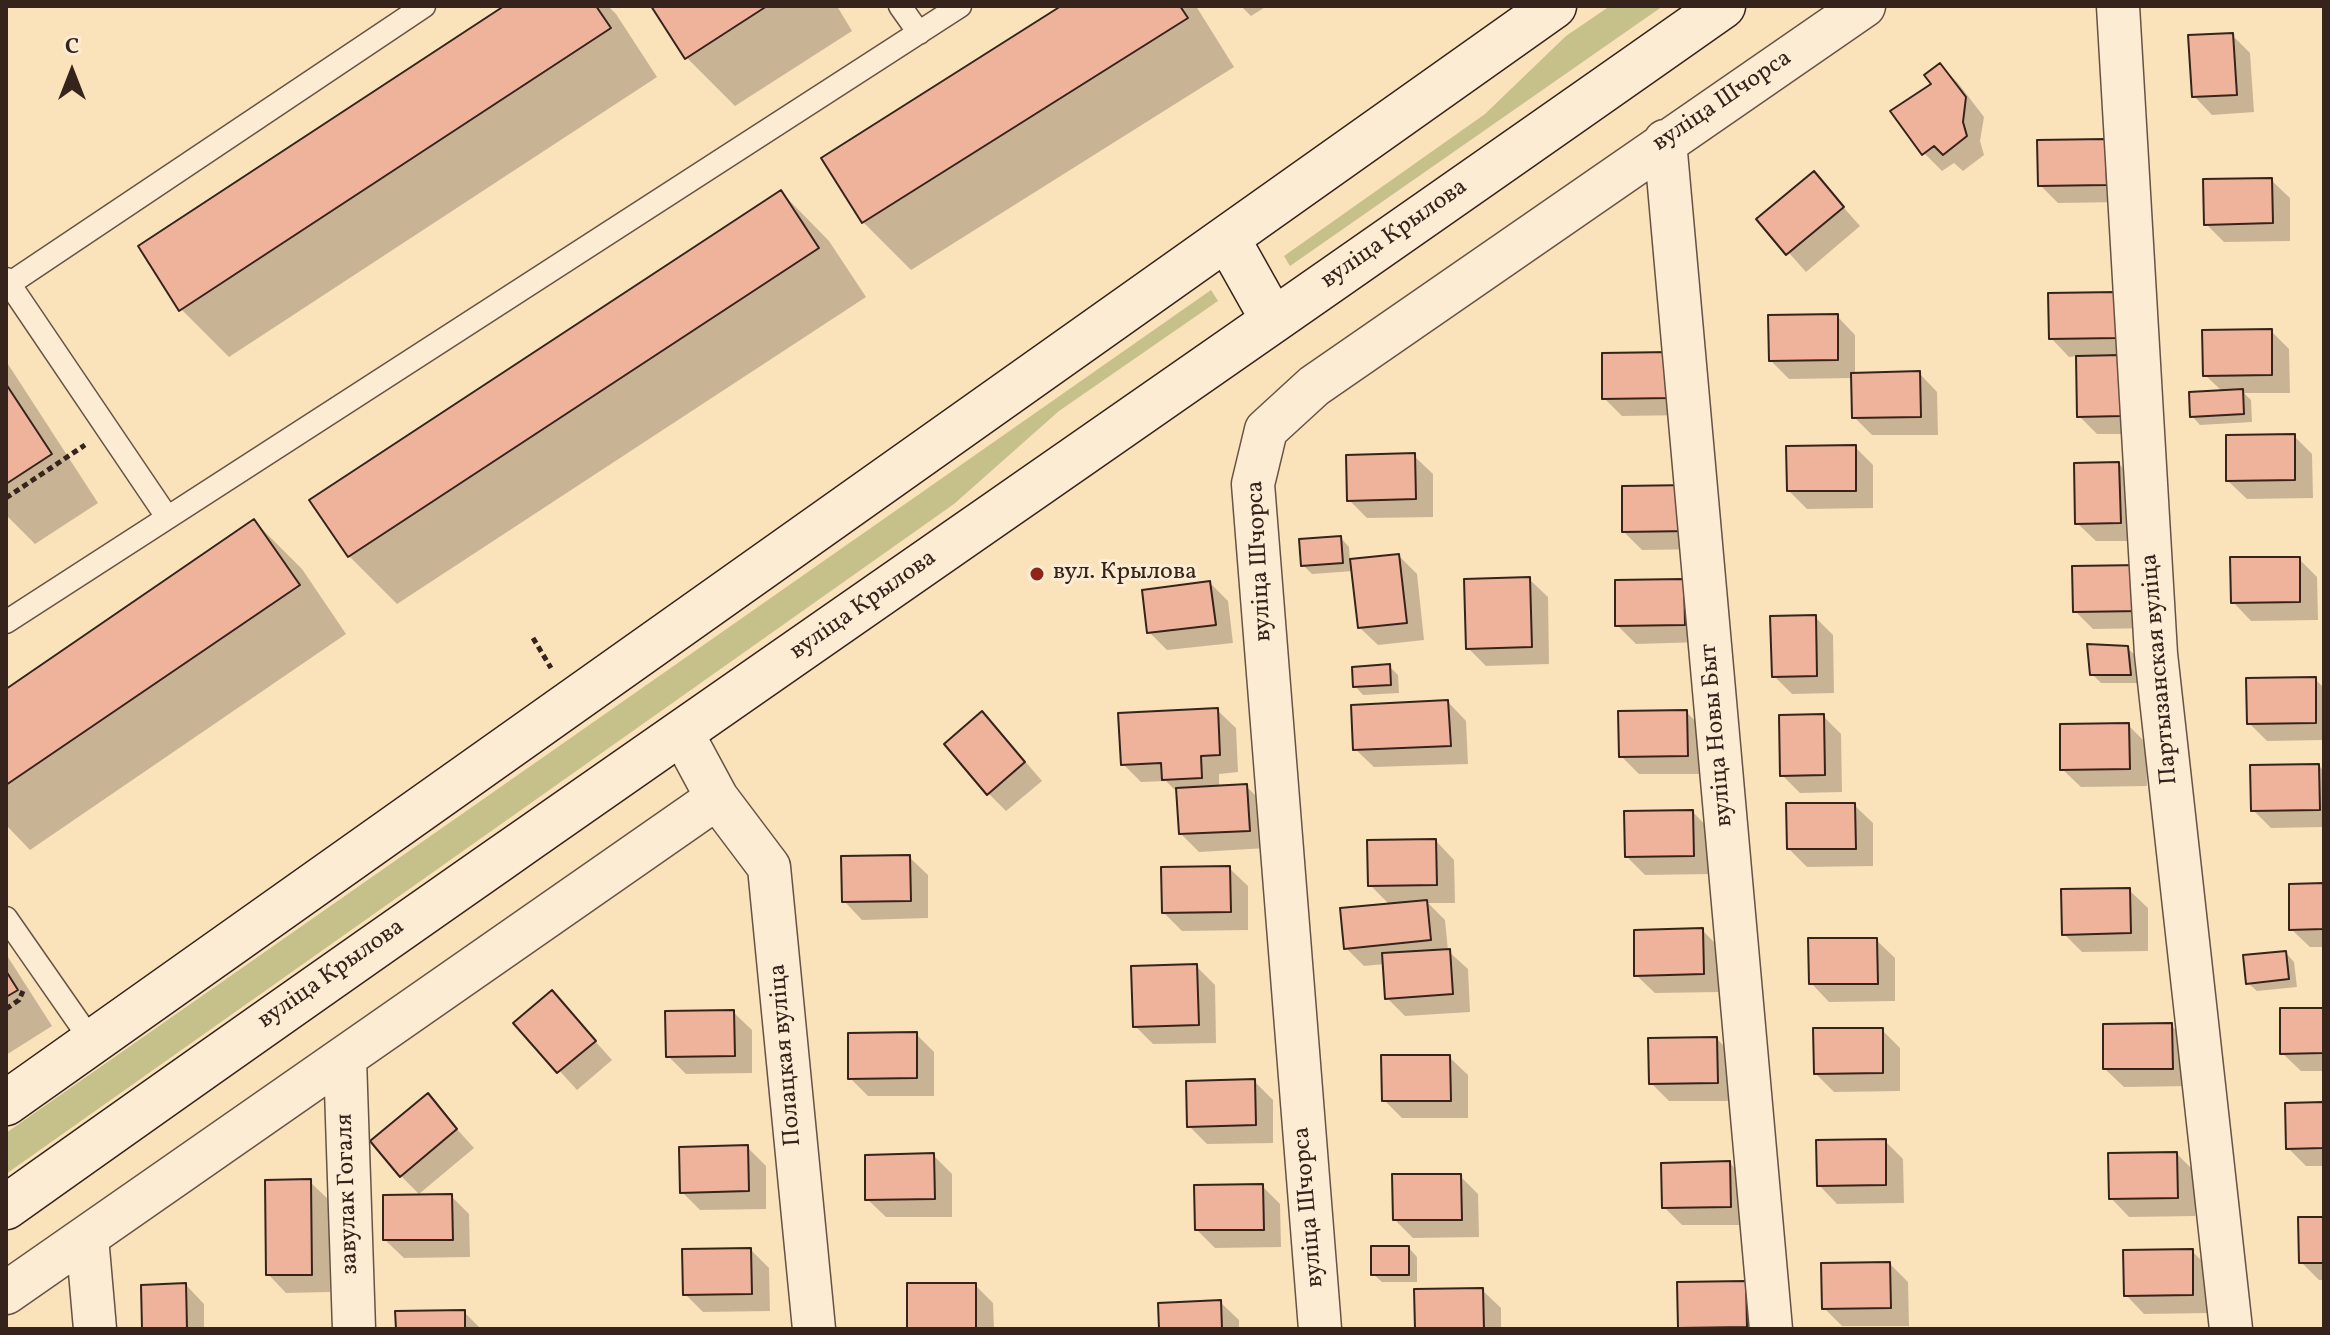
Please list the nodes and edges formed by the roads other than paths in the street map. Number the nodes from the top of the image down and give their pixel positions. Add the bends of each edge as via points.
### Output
1 (424, 6) edge
2 (900, 6) edge
3 (960, 6) edge
4 (1554, 6) edge
5 (1723, 6) edge
6 (1864, 6) edge
7 (2118, 6) edge
8 (919, 33) junction
9 (1665, 141) junction
10 (1227, 238) junction
11 (8, 282) edge
12 (1273, 320) junction
13 (167, 517) junction
14 (6, 622) edge
15 (682, 733) junction
16 (717, 798) junction
17 (6, 918) edge
18 (93, 1043) junction
19 (345, 1059) junction
20 (6, 1103) edge
21 (6, 1207) edge
22 (87, 1237) junction
23 (6, 1293) edge
24 (95, 1329) edge
25 (354, 1329) edge
26 (814, 1329) edge
27 (1320, 1329) edge
28 (1771, 1329) edge
29 (2231, 1329) edge

1 - 11 lane
2 - 8 lane
3 - 8 lane
4 - 10 main road
5 - 12 main road, вуліца Крылова
6 - 9 street, вуліца Шчорса
7 - 29 street, Партызанская вуліца via 2156,654
8 - 13 lane
9 - 27 street, вуліца Шчорса via 1314,386 1266,430 1253,484
9 - 28 street, вуліца Новы Быт
10 - 12 main road
10 - 18 main road
11 - 13 lane
12 - 15 main road, вуліца Крылова
13 - 14 lane
15 - 16 street, Полацкая вуліца
15 - 21 main road, вуліца Крылова
16 - 19 street
16 - 26 street, Полацкая вуліца via 769,867
17 - 18 lane
18 - 20 main road
19 - 22 street
19 - 25 street, завулак Гогаля
22 - 23 street
22 - 24 street

